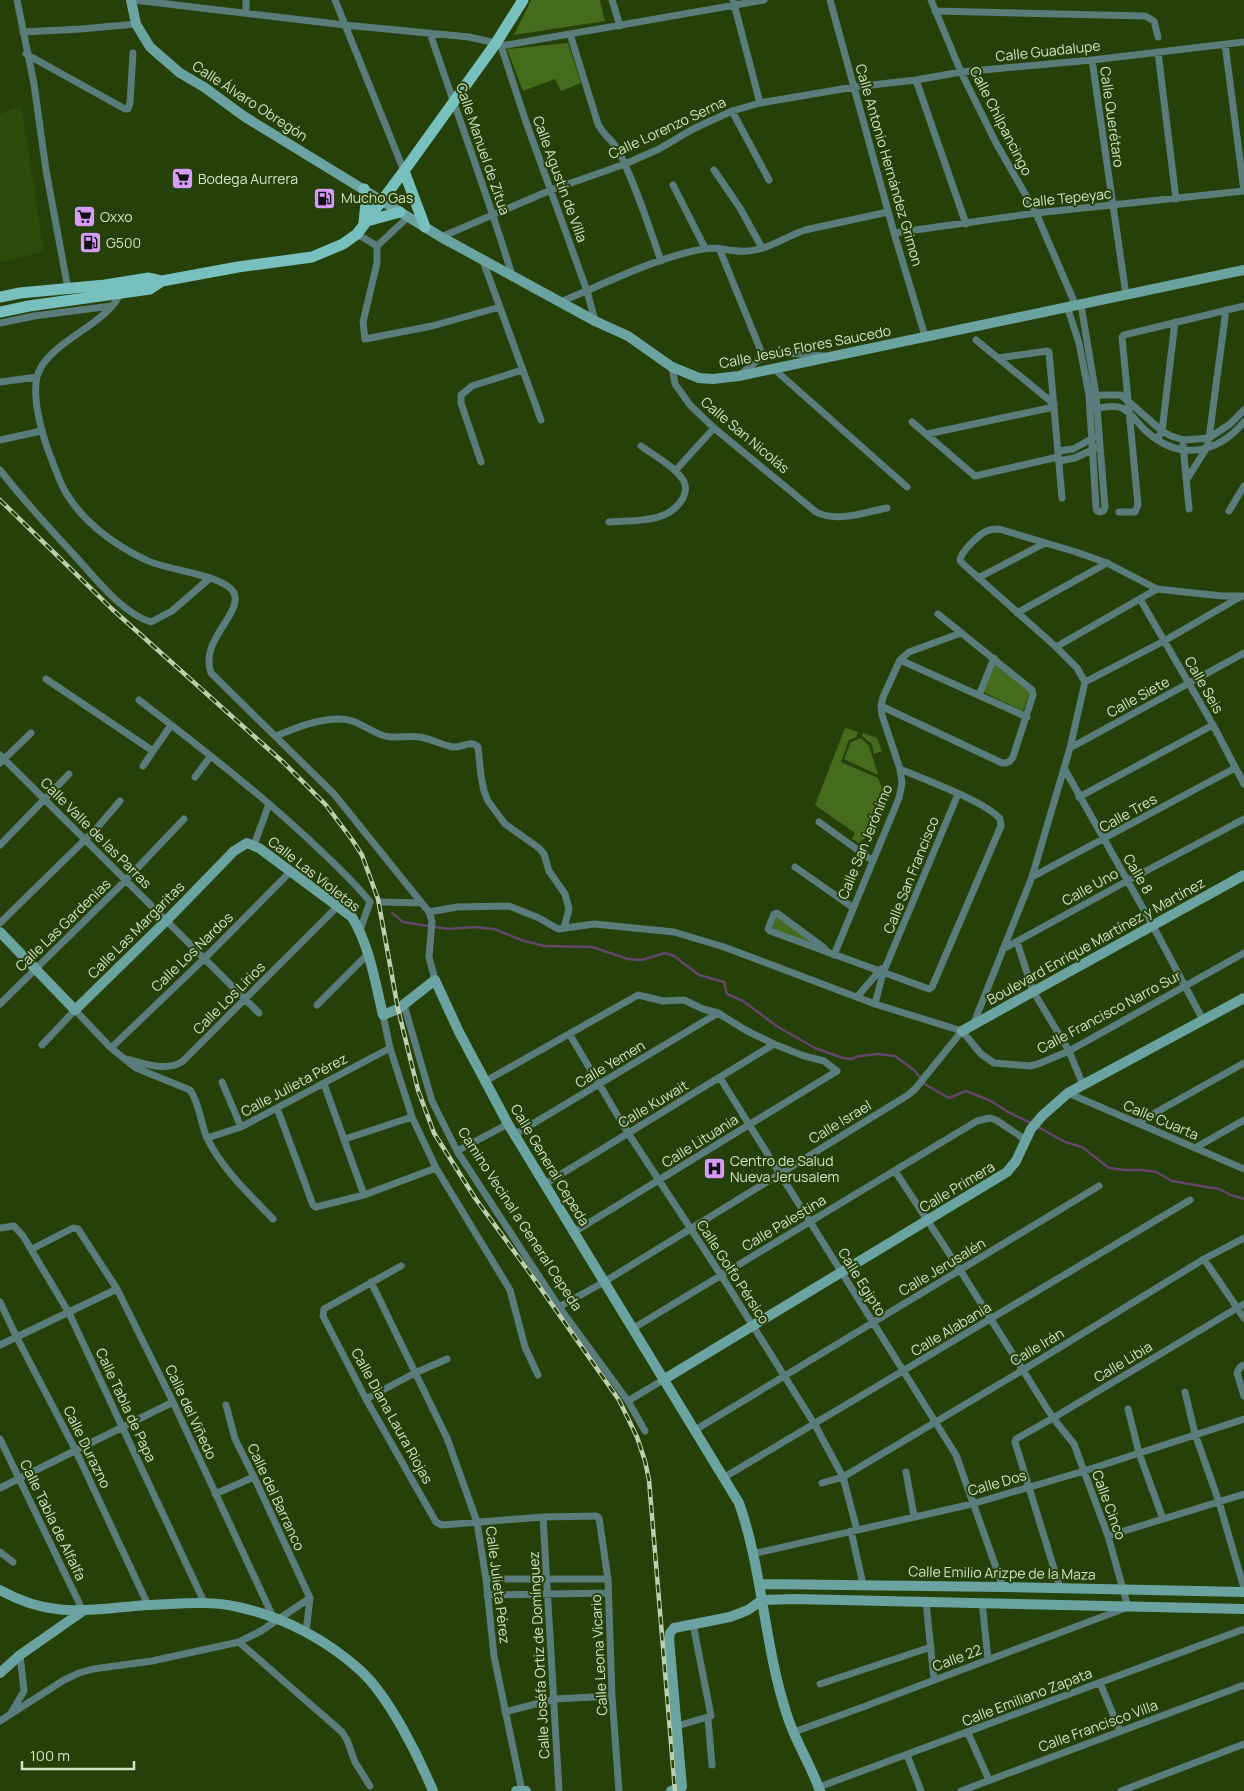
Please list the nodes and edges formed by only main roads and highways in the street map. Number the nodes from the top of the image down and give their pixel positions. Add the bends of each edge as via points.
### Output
1 (523, 0) edge
2 (404, 171) junction
3 (364, 190) road end
4 (404, 214) road end
5 (362, 227) junction
6 (425, 227) road end
7 (82, 287) junction
8 (120, 288) junction
9 (0, 297) edge
10 (96, 297) junction
11 (29, 306) junction
12 (0, 312) edge

1 - 2 main road via 498,44
2 - 5 main road
2 - 6 main road
3 - 5 main road via 366,203
4 - 5 main road
5 - 8 main road via 343,244 312,257 162,281 149,278
7 - 8 main road
7 - 9 main road
7 - 10 main road
7 - 11 main road via 71,294 39,300
8 - 10 main road
10 - 11 main road
11 - 12 main road

